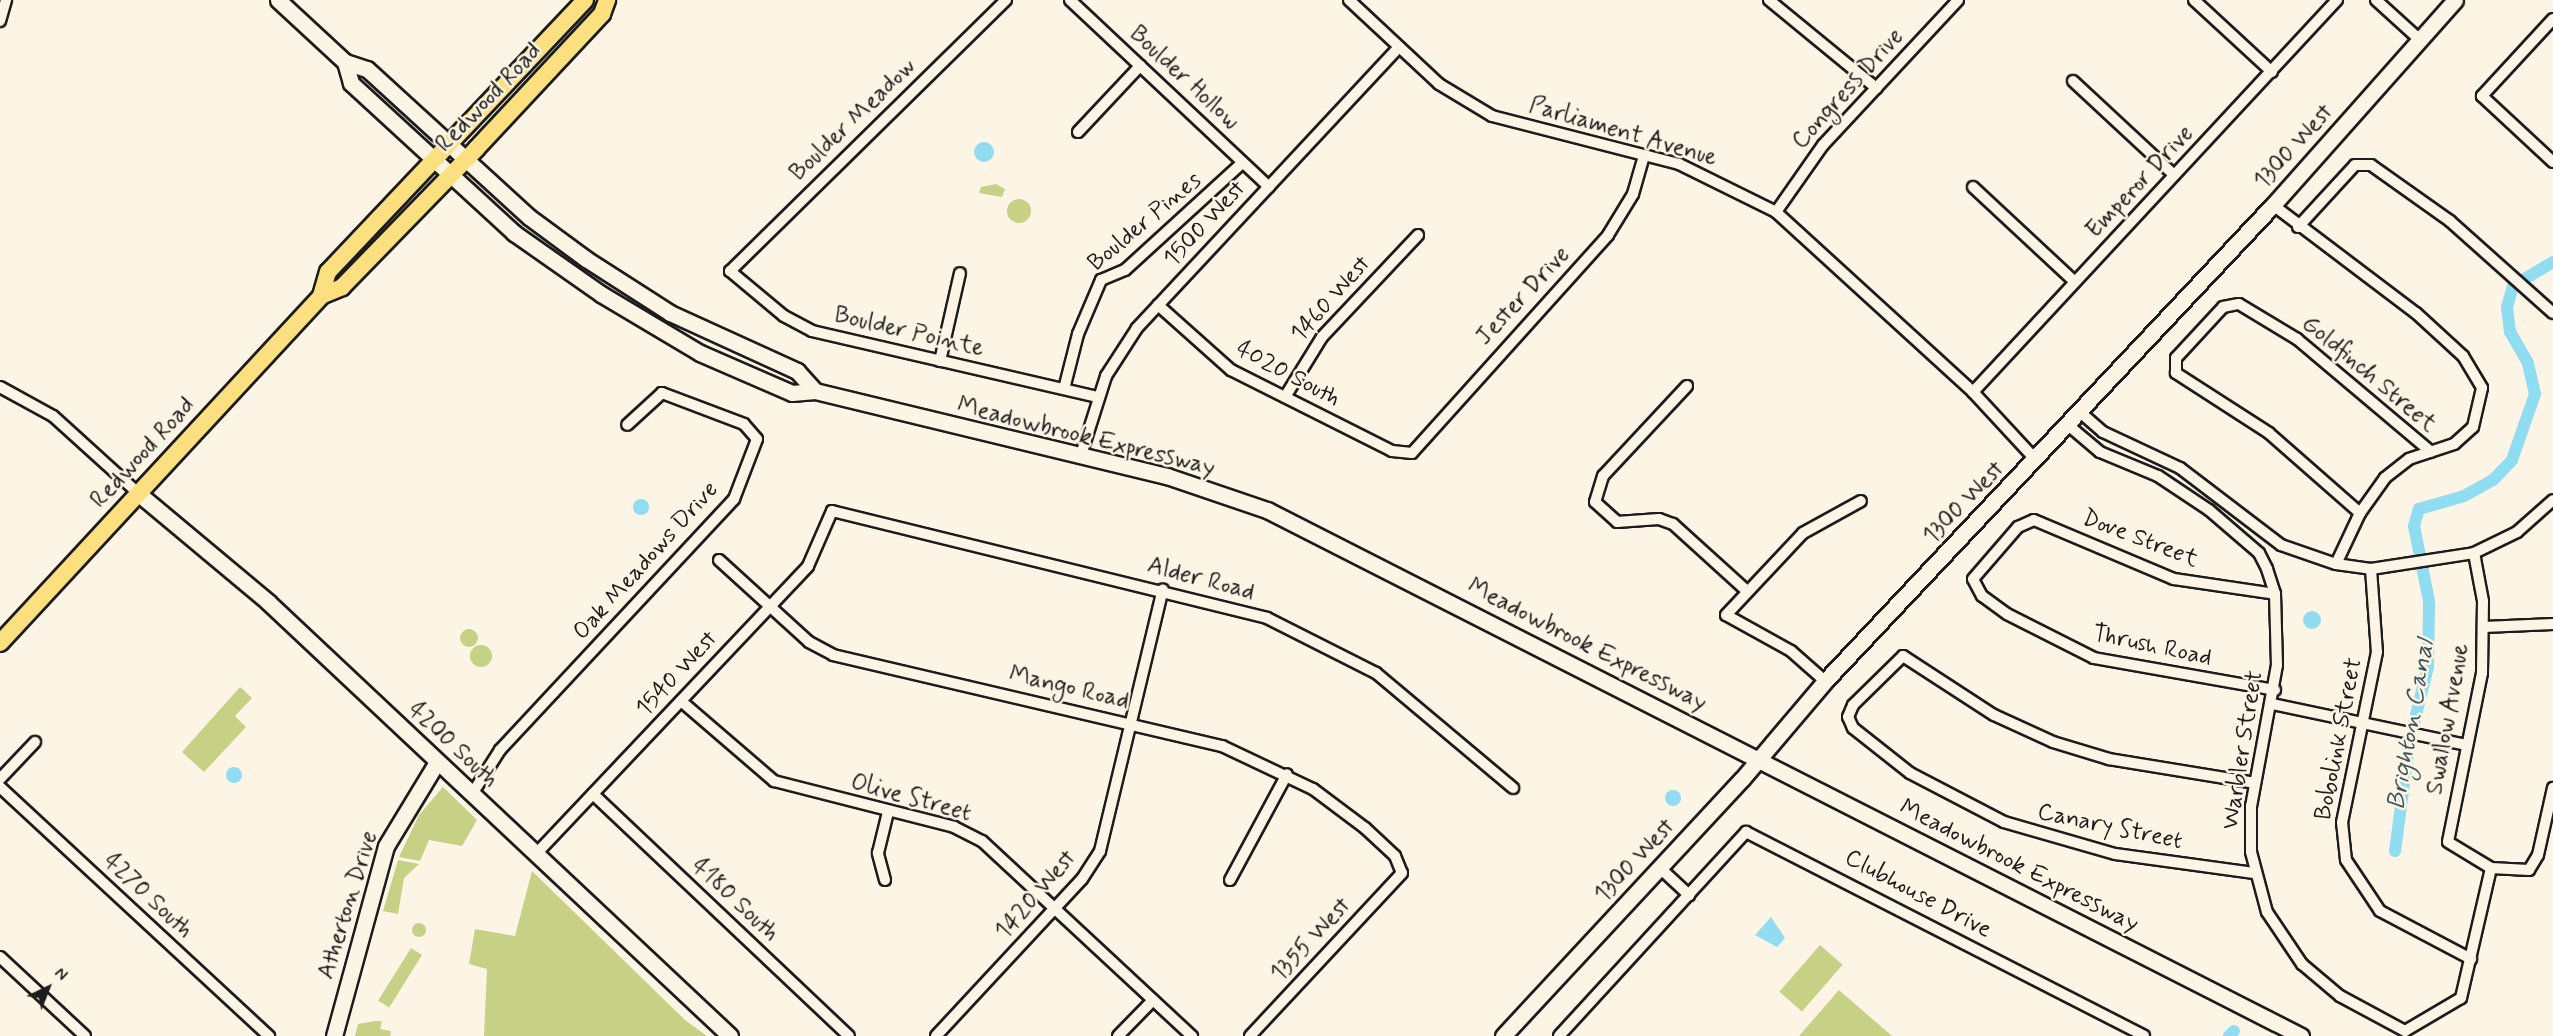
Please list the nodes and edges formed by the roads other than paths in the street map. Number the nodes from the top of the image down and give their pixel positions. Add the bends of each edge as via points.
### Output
1 (6, 0) edge
2 (278, 0) edge
3 (585, 0) edge
4 (607, 0) edge
5 (1006, 0) edge
6 (1070, 0) edge
7 (1348, 0) edge
8 (1769, 0) edge
9 (1958, 0) edge
10 (2194, 0) edge
11 (2337, 0) edge
12 (2376, 0) edge
13 (2455, 0) edge
14 (2553, 19) edge
15 (0, 21) edge
16 (2419, 39) junction
17 (1399, 47) junction
18 (345, 62) junction
19 (1140, 66) junction
20 (2272, 72) junction
21 (2073, 81) dead end
22 (1876, 88) junction
23 (1078, 132) dead end
24 (449, 145) junction
25 (1644, 156) junction
26 (464, 159) junction
27 (434, 160) junction
28 (2553, 162) edge
29 (1242, 163) junction
30 (449, 175) junction
31 (2175, 175) junction
32 (1269, 187) junction
33 (1973, 187) dead end
34 (2273, 205) junction
35 (1776, 212) junction
36 (2298, 227) junction
37 (1418, 235) dead end
38 (730, 270) joint
39 (960, 273) dead end
40 (2075, 282) junction
41 (321, 296) junction
42 (1158, 305) junction
43 (2553, 313) edge
44 (658, 330) junction
45 (731, 344) junction
46 (940, 361) junction
47 (1687, 386) dead end
48 (0, 387) edge
49 (1064, 389) junction
50 (815, 391) junction
51 (1974, 392) junction
52 (1097, 397) junction
53 (1285, 397) junction
54 (2080, 412) junction
55 (627, 425) dead end
56 (2068, 425) junction
57 (2431, 452) junction
58 (1412, 453) joint
59 (1081, 455) junction
60 (2036, 460) junction
61 (139, 494) junction
62 (1861, 501) dead end
63 (2553, 501) edge
64 (832, 512) joint
65 (2360, 513) junction
66 (2474, 554) junction
67 (719, 560) dead end
68 (2336, 564) junction
69 (2371, 569) junction
70 (1973, 579) joint
71 (1163, 589) junction
72 (1747, 591) junction
73 (2275, 594) junction
74 (770, 607) junction
75 (2553, 624) edge
76 (2484, 627) junction
77 (0, 643) edge
78 (1825, 681) junction
79 (2275, 690) junction
80 (681, 701) junction
81 (2272, 704) junction
82 (2364, 723) junction
83 (1131, 724) junction
84 (35, 742) dead end
85 (2466, 746) junction
86 (1758, 759) junction
87 (437, 762) junction
88 (1287, 774) junction
89 (0, 779) edge
90 (2255, 783) junction
91 (0, 787) edge
92 (1513, 788) dead end
93 (2553, 788) edge
94 (472, 794) junction
95 (593, 794) junction
96 (888, 812) junction
97 (536, 854) junction
98 (1660, 868) junction
99 (2491, 868) junction
100 (1402, 873) joint
101 (2254, 873) junction
102 (885, 880) dead end
103 (1230, 880) dead end
104 (1689, 895) junction
105 (1055, 908) junction
106 (0, 957) edge
107 (2471, 959) junction
108 (1153, 999) junction
109 (85, 1036) edge
110 (268, 1036) edge
111 (334, 1036) edge
112 (730, 1036) edge
113 (849, 1036) edge
114 (936, 1036) edge
115 (1118, 1036) edge
116 (1192, 1036) edge
117 (1250, 1036) edge
118 (1503, 1036) edge
119 (1559, 1036) edge
120 (2144, 1036) edge
121 (2301, 1036) edge

1 - 15 street
2 - 18 main road
3 - 24 main road, Redwood Road
4 - 26 main road, Redwood Road via 602,14
5 - 38 street, Boulder Meadow
6 - 19 street, Boulder Hollow
7 - 17 street, Parliament Avenue
8 - 22 street
9 - 22 street, Congress Drive
10 - 20 street
11 - 20 street, Emperor Drive
12 - 16 street
13 - 16 main road, 1300 West
14 - 28 street via 2482,96
16 - 34 main road, 1300 West
17 - 25 street, Parliament Avenue via 1440,84 1492,116
17 - 32 street, 1500 West
18 - 24 main road via 367,69
18 - 27 main road, Meadowbrook Expressway via 351,83
19 - 23 street
19 - 29 street, Boulder Hollow
20 - 31 street, Emperor Drive
21 - 31 street
22 - 35 street, Congress Drive via 1812,158
24 - 26 main road
24 - 27 main road, Redwood Road
25 - 35 street, Parliament Avenue via 1713,176
25 - 58 street, Jester Drive via 1633,194 1608,235
26 - 30 main road, Redwood Road
26 - 45 main road via 529,217 615,280
27 - 30 main road, Meadowbrook Expressway
27 - 41 main road, Redwood Road via 328,272
29 - 32 street, Boulder Hollow
29 - 49 street, Boulder Pines via 1125,270 1101,280 1078,334
30 - 41 main road, Redwood Road via 342,286
30 - 44 main road, Meadowbrook Expressway via 514,233
31 - 40 street, Emperor Drive
32 - 42 street, 1500 West
33 - 40 street
34 - 36 street
34 - 54 main road, 1300 West
35 - 51 street, Parliament Avenue
36 - 43 street via 2359,163 2371,165 2429,204
36 - 57 street via 2416,313 2478,378 2482,399 2473,427 2454,444
37 - 53 street, 1460 West via 1317,343
38 - 46 street, Boulder Pointe via 784,316 812,331
39 - 46 street
40 - 51 street, Emperor Drive
41 - 61 main road, Redwood Road
42 - 52 street, 1500 West via 1119,354
42 - 53 street, 4020 South via 1218,361
44 - 45 main road via 667,324 703,340
44 - 50 main road, Meadowbrook Expressway via 765,384 792,393
45 - 50 main road via 797,371
46 - 49 street, Boulder Pointe
47 - 72 street via 1603,476 1595,502 1617,522 1644,519 1672,524
48 - 61 street via 54,416
49 - 52 street, Boulder Pointe
50 - 59 main road, Meadowbrook Expressway
51 - 60 street, Parliament Avenue
52 - 59 street, 1500 West
53 - 58 street, 4020 South via 1392,451
54 - 56 main road, 1300 West
54 - 68 street via 2103,432 2180,468 2272,539
55 - 94 street, Oak Meadows Drive via 662,393 744,424 757,439 730,504 500,750
56 - 60 main road, 1300 West
56 - 73 street, Warbler Street via 2100,452 2189,495 2259,553
57 - 65 street via 2397,467
57 - 65 street, Goldfinch Street via 2322,356 2240,304 2223,307 2176,358 2174,367 2179,377 2270,433
59 - 86 main road, Meadowbrook Expressway via 1223,494 1320,534
60 - 78 main road, 1300 West
61 - 77 main road, Redwood Road
61 - 87 main road, 4200 South via 268,602
62 - 72 street via 1803,532
63 - 66 street via 2517,532
64 - 71 street, Alder Road
64 - 74 street, 1540 West via 817,553
65 - 68 street
66 - 69 street
66 - 76 street, Swallow Avenue
67 - 74 street, Mango Road
68 - 69 street
69 - 82 street, Bobolink Street via 2379,633
70 - 73 street, Dove Street via 2028,520 2174,579
70 - 79 street, Thrush Road via 1976,589 2007,614 2094,658
71 - 83 street, 1420 West
71 - 92 street, Alder Road via 1268,618 1358,663 1426,710
72 - 78 street via 1725,615 1791,651
73 - 79 street, Warbler Street
74 - 80 street, 1540 West
74 - 83 street, Mango Road via 809,642 833,655
75 - 76 street
76 - 85 street, Swallow Avenue via 2482,673
78 - 86 main road, 1300 West
79 - 81 street, Warbler Street
80 - 95 street, 1540 West
80 - 96 street, Olive Street via 774,781
81 - 82 street
81 - 90 street, Warbler Street
82 - 85 street
82 - 107 street, Bobolink Street via 2342,822 2350,870 2380,911
83 - 88 street, Mango Road via 1222,746
83 - 105 street, 1420 West via 1100,851
84 - 89 street
85 - 99 street, Swallow Avenue via 2448,842
86 - 98 main road, 1300 West
86 - 121 main road, Meadowbrook Expressway
87 - 94 main road, 4200 South
87 - 111 main road, Atherton Drive via 386,846
88 - 100 street, Mango Road via 1353,817 1395,856
88 - 103 street
90 - 101 street, Warbler Street via 2249,829
90 - 101 street, Canary Street via 2109,759 2053,742 1994,715 1903,656 1853,705 1848,717 1853,728 1910,773 2004,822 2115,854
91 - 110 street, 4270 South
93 - 99 street, Swallow Avenue via 2533,867 2517,872
94 - 97 main road, 4200 South
95 - 97 street, 1540 West
95 - 113 street, 4180 South
96 - 102 street via 878,853
96 - 105 street, Olive Street via 968,833
97 - 112 main road, 4200 South
98 - 104 street
98 - 118 main road, 1300 West
99 - 107 street
100 - 117 street, 1355 West
101 - 107 street, Warbler Street via 2267,912 2302,964 2340,996 2406,1030 2458,1002
104 - 119 street, Clubhouse Drive
104 - 120 street, Clubhouse Drive via 1746,832 1756,834
105 - 108 street, Olive Street
105 - 114 street, 1420 West
106 - 109 street
108 - 115 street
108 - 116 street, Olive Street

